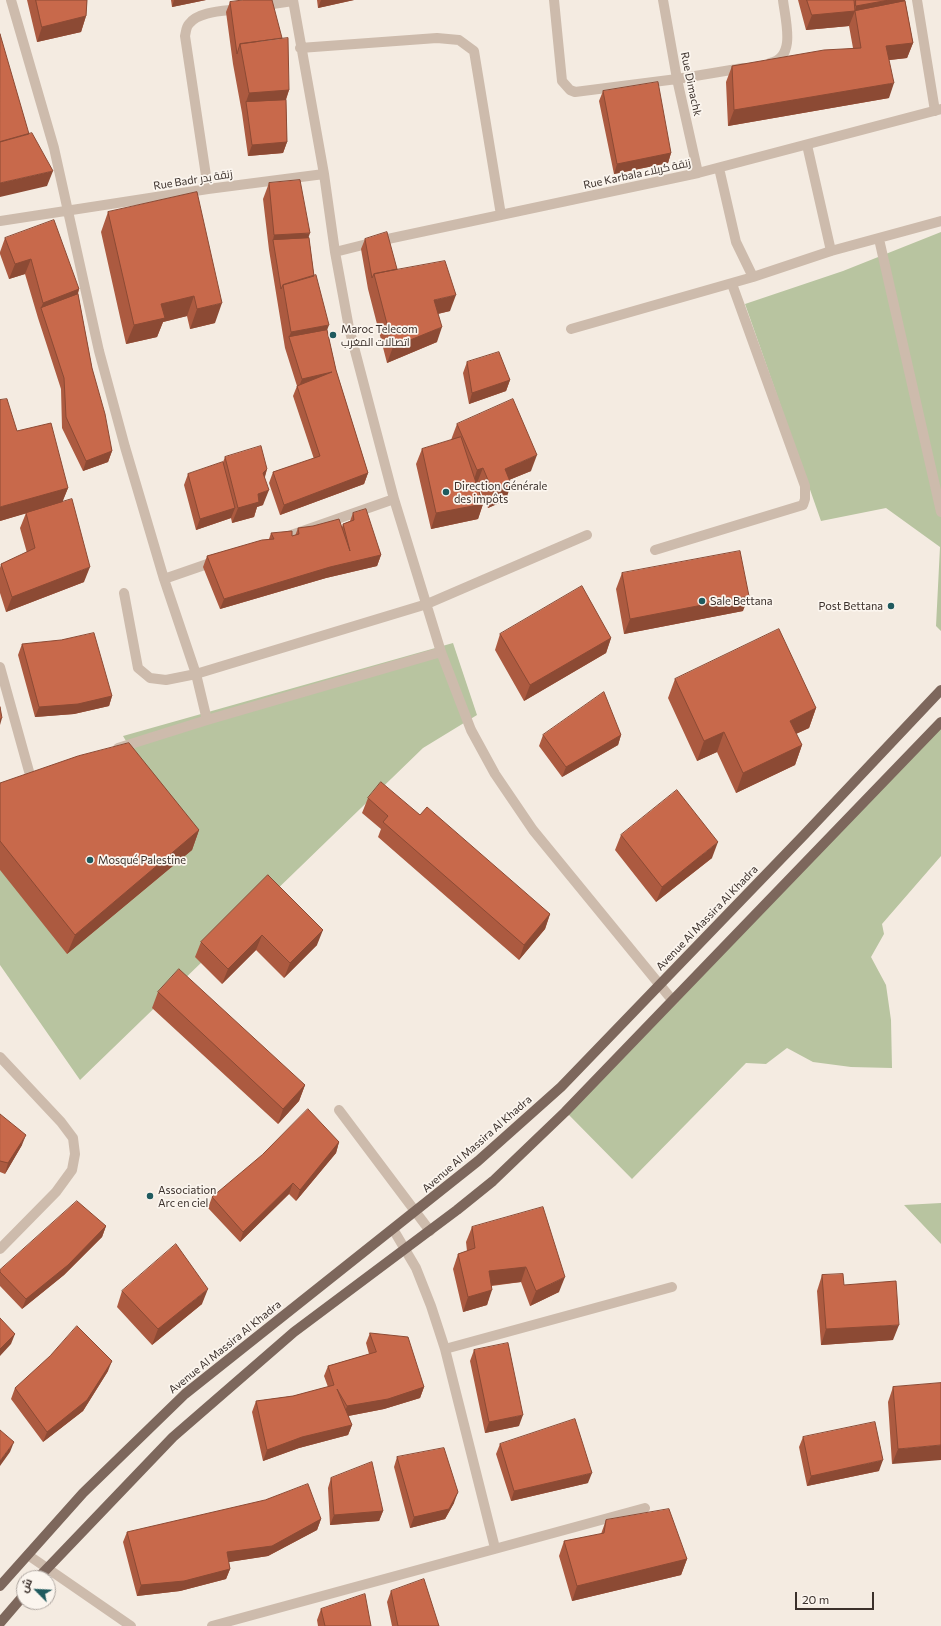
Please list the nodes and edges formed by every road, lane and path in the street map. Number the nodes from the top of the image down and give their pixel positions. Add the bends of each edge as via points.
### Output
1 (10, 0) edge
2 (554, 0) edge
3 (663, 0) edge
4 (783, 0) edge
5 (917, 0) edge
6 (293, 1) edge
7 (300, 48) junction
8 (677, 79) junction
9 (938, 110) edge
10 (807, 145) junction
11 (719, 168) junction
12 (698, 173) junction
13 (324, 174) junction
14 (208, 189) junction
15 (67, 212) junction
16 (501, 215) junction
17 (0, 221) edge
18 (941, 221) edge
19 (879, 238) junction
20 (831, 251) junction
21 (335, 252) junction
22 (753, 278) junction
23 (732, 284) junction
24 (571, 329) dead end
25 (394, 499) junction
26 (941, 512) edge
27 (588, 535) dead end
28 (268, 543) edge
29 (655, 550) dead end
30 (224, 558) edge
31 (164, 578) junction
32 (124, 593) dead end
33 (427, 604) junction
34 (441, 652) junction
35 (0, 667) edge
36 (196, 674) junction
37 (941, 690) edge
38 (207, 720) junction
39 (941, 722) edge
40 (106, 752) edge
41 (30, 775) edge
42 (659, 985) junction
43 (673, 1001) junction
44 (0, 1057) edge
45 (339, 1110) dead end
46 (415, 1212) junction
47 (393, 1229) junction
48 (430, 1231) junction
49 (405, 1248) junction
50 (0, 1249) edge
51 (672, 1287) dead end
52 (445, 1349) junction
53 (645, 1508) dead end
54 (495, 1548) junction
55 (28, 1555) junction
56 (46, 1569) junction
57 (0, 1586) edge
58 (16, 1604) edge
59 (0, 1623) edge
60 (131, 1626) edge
61 (212, 1626) edge

1 - 15 street via 54,148
2 - 8 street via 562,81 570,90 575,92
3 - 8 street, Rue Dimachk
4 - 8 street via 787,39 785,53 774,62
5 - 9 street
6 - 7 street
6 - 14 street via 200,16 187,25 185,36
7 - 13 street
7 - 16 street via 437,38 459,40 474,51
8 - 12 street, Rue Dimachk
9 - 10 street, Rue Karbala زنقة كربلاء
10 - 11 street, Rue Karbala زنقة كربلاء
10 - 20 street
11 - 12 street, Rue Karbala زنقة كربلاء
11 - 22 street via 736,242
12 - 16 street, Rue Karbala زنقة كربلاء
13 - 14 street, Rue Badr زنقة بدر
13 - 21 street
14 - 15 street, Rue Badr زنقة بدر
15 - 17 street, Rue Badr زنقة بدر
15 - 31 street via 99,351
16 - 21 street, Rue Karbala زنقة كربلاء
18 - 19 street
19 - 20 street
19 - 26 street
20 - 22 street
21 - 25 street via 349,328
22 - 23 street
23 - 24 street
23 - 29 street via 805,486 805,499 803,505
25 - 28 street
25 - 33 street
27 - 33 street
30 - 31 street
31 - 36 street
32 - 36 street via 138,668 150,678 166,680
33 - 34 street
33 - 36 street
34 - 38 street
34 - 42 street via 471,730 495,774 533,830
35 - 41 street
36 - 38 street
37 - 42 main road, Avenue Al Massira Al Khadra
38 - 40 street
39 - 43 main road
42 - 43 street
42 - 46 main road, Avenue Al Massira Al Khadra via 561,1087 478,1161
43 - 48 main road via 526,1150 481,1191
44 - 50 street via 61,1122 73,1138 75,1154 72,1170 56,1192
45 - 46 street
46 - 47 main road, Avenue Al Massira Al Khadra
46 - 48 street
47 - 49 street
47 - 55 main road, Avenue Al Massira Al Khadra via 185,1394 83,1493
48 - 49 main road
49 - 52 street via 416,1268
49 - 56 main road via 294,1332 173,1437
51 - 52 street
52 - 54 street
53 - 54 street
54 - 61 street
55 - 56 street
55 - 57 main road, Avenue Al Massira Al Khadra
56 - 60 street
58 - 59 main road

